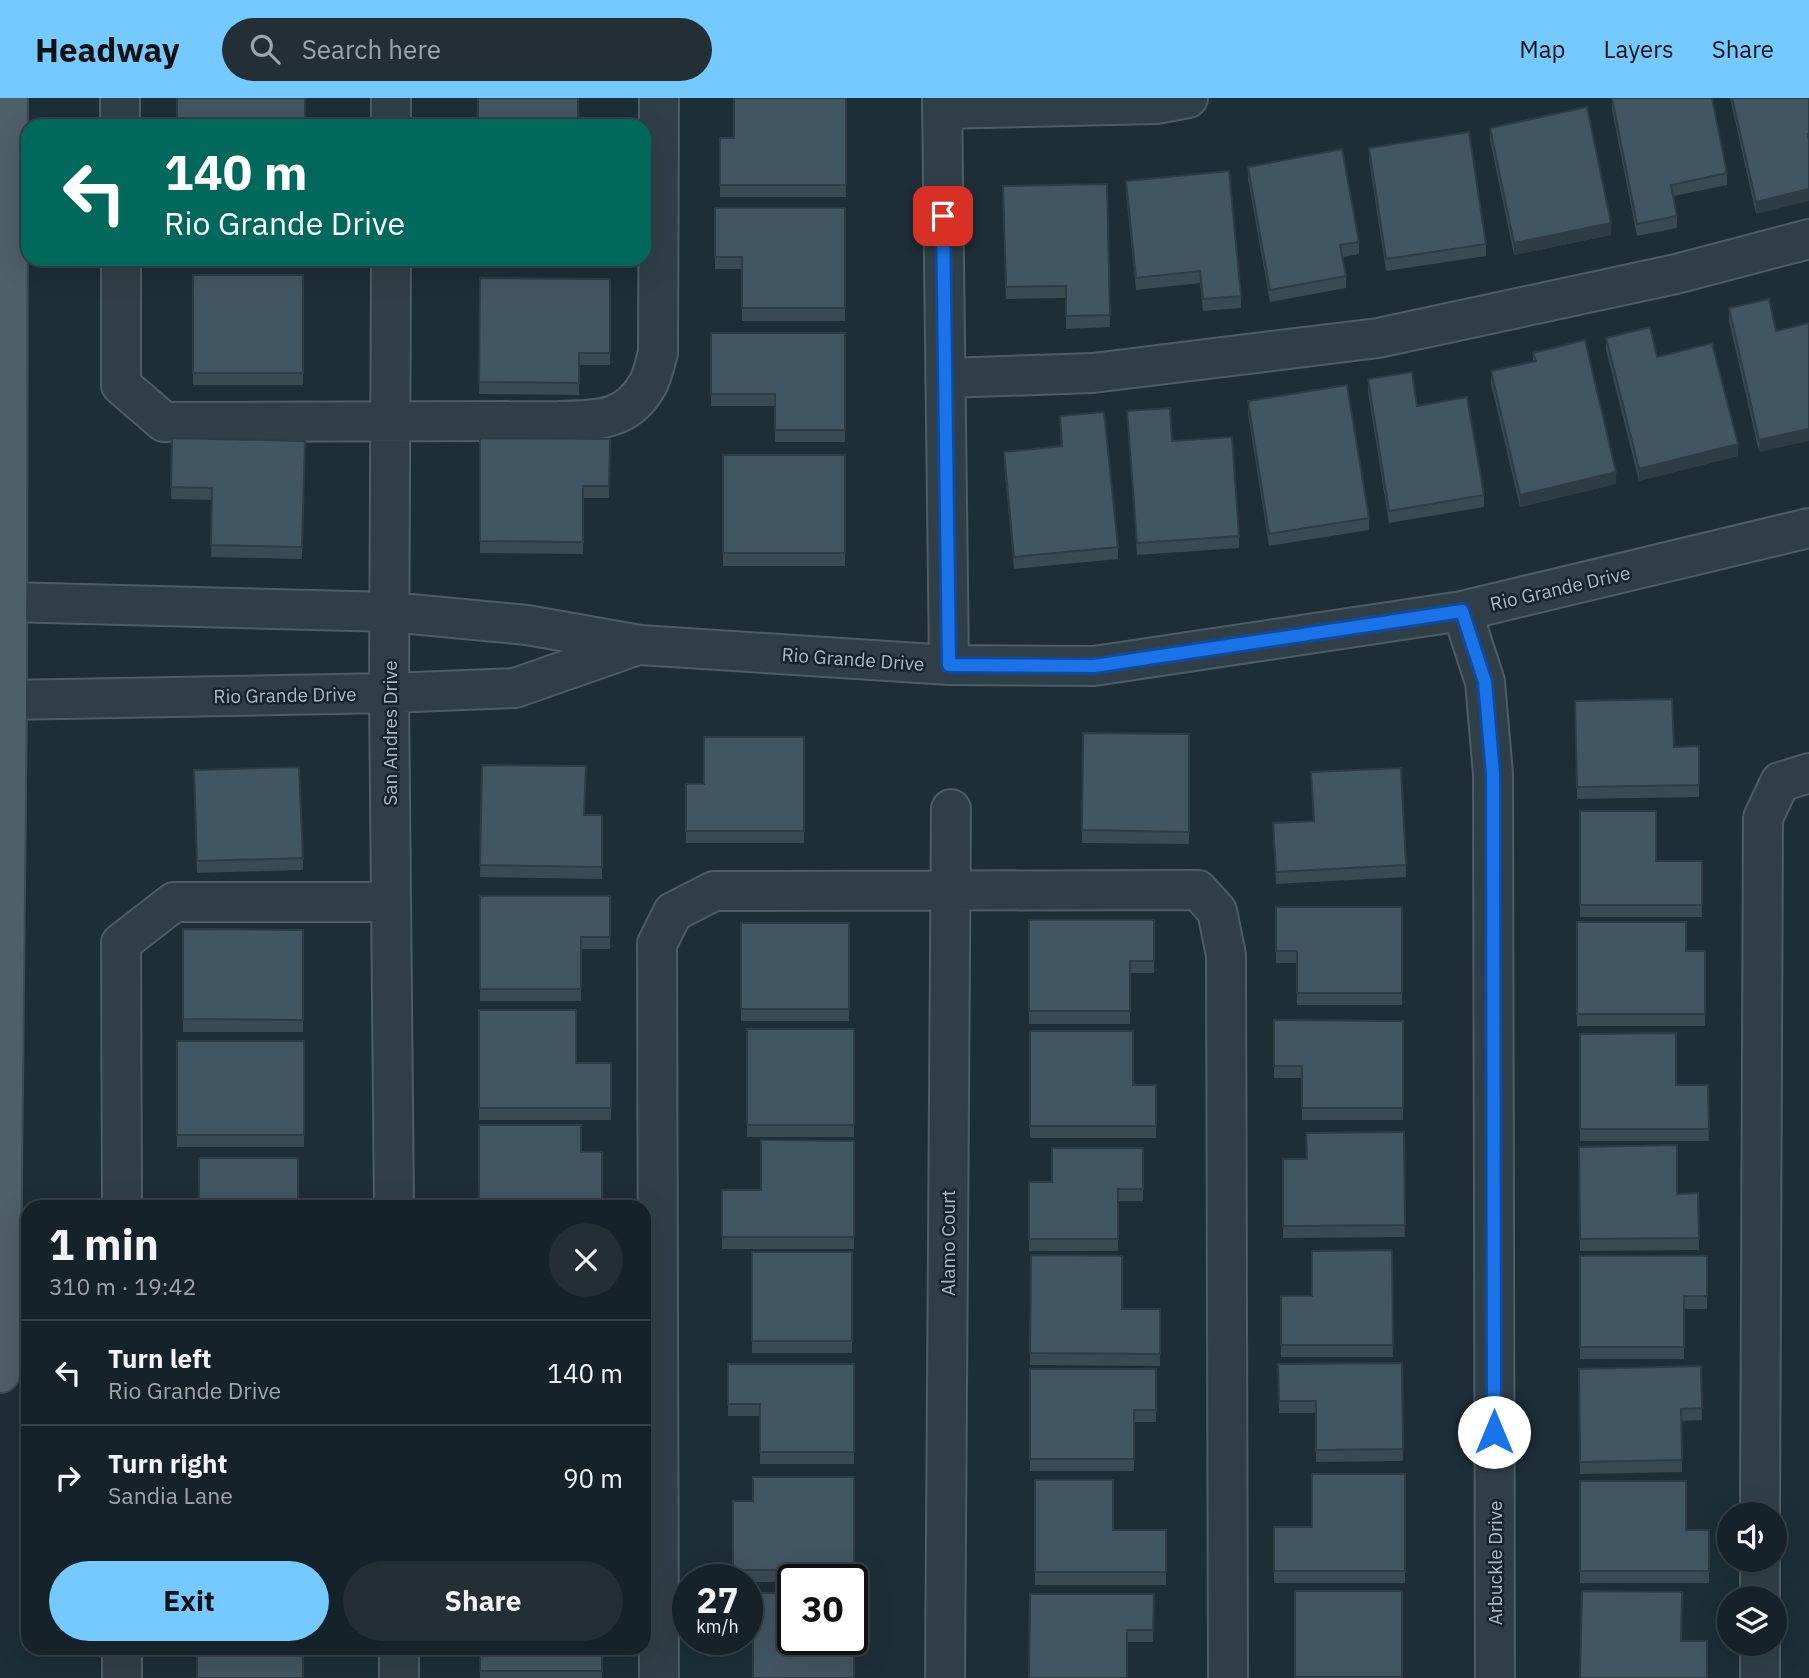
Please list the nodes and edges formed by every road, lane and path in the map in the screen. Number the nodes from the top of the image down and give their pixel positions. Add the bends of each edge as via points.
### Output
1 (8, 98) edge
2 (120, 98) edge
3 (391, 98) edge
4 (659, 98) edge
5 (1188, 98) edge
6 (942, 104) edge
7 (120, 119) edge
8 (391, 119) edge
9 (1809, 239) edge
10 (121, 266) edge
11 (391, 266) edge
12 (946, 378) junction
13 (390, 421) junction
14 (1809, 528) edge
15 (7, 602) junction
16 (1462, 611) junction
17 (390, 612) junction
18 (640, 645) junction
19 (949, 665) junction
20 (389, 693) junction
21 (7, 700) junction
22 (1809, 773) edge
23 (951, 809) dead end
24 (951, 890) junction
25 (391, 902) junction
26 (121, 1200) edge
27 (394, 1200) edge
28 (0, 1373) edge
29 (1760, 1502) edge
30 (122, 1655) edge
31 (399, 1655) edge
32 (1760, 1656) edge
33 (122, 1678) edge
34 (399, 1678) edge
35 (659, 1678) edge
36 (945, 1678) edge
37 (1227, 1678) edge
38 (1495, 1678) edge
39 (1760, 1678) edge

1 - 15 main road
2 - 7 street
3 - 8 street
4 - 13 street via 658,353 649,384 628,409 606,419
5 - 6 street via 1156,104
6 - 12 street
9 - 12 street via 1676,274 1378,338 1093,373
10 - 13 street via 121,385 164,422
11 - 13 street, San Andres Drive
12 - 19 street
13 - 17 street, San Andres Drive
14 - 16 street, Rio Grande Drive
15 - 17 street, Rio Grande Drive
15 - 21 main road
16 - 19 street, Rio Grande Drive via 1094,666
16 - 38 street, Arbuckle Drive via 1485,682 1493,774
17 - 18 street, Rio Grande Drive via 527,625
17 - 20 street, San Andres Drive
18 - 19 street, Rio Grande Drive
18 - 20 street, Rio Grande Drive via 515,688
20 - 21 street, Rio Grande Drive
20 - 25 street, San Andres Drive
21 - 28 main road
22 - 29 street via 1780,782 1763,818
23 - 24 street, Alamo Court
24 - 35 street via 714,891 673,912 657,944
24 - 36 street, Alamo Court
24 - 37 street via 1198,890 1217,911 1226,955
25 - 26 street via 174,902 121,943
25 - 27 street, San Andres Drive
30 - 33 street
31 - 34 street
32 - 39 street

